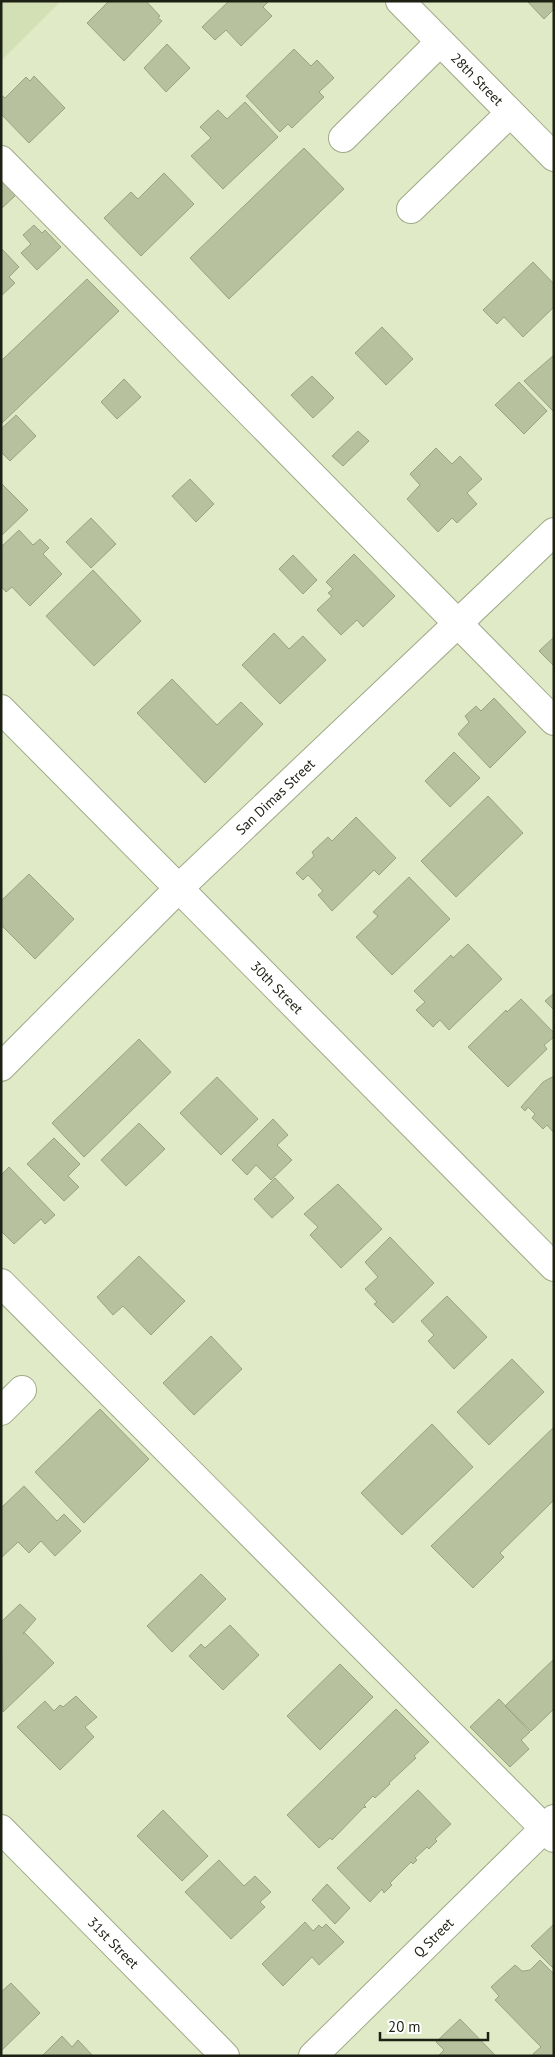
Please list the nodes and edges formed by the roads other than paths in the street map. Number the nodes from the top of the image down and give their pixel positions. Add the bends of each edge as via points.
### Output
1 (400, 1) edge
2 (440, 42) junction
3 (510, 113) junction
4 (343, 138) dead end
5 (554, 157) edge
6 (1, 160) edge
7 (411, 208) dead end
8 (554, 532) edge
9 (457, 624) junction
10 (1, 709) edge
11 (554, 721) edge
12 (179, 888) junction
13 (1, 1067) edge
14 (554, 1267) edge
15 (1, 1283) edge
16 (22, 1390) dead end
17 (1, 1411) edge
18 (1, 1829) edge
19 (551, 1829) edge
20 (225, 2056) edge
21 (313, 2056) edge

1 - 2 street, 28th Street
2 - 3 street, 28th Street
2 - 4 street
3 - 5 street, 28th Street
3 - 7 street
6 - 9 street
8 - 9 street, San Dimas Street
9 - 11 street
9 - 12 street, San Dimas Street
10 - 12 street, 30th Street
12 - 13 street, San Dimas Street
12 - 14 street, 30th Street
15 - 19 street
16 - 17 street
18 - 20 street, 31st Street
19 - 21 street, Q Street

